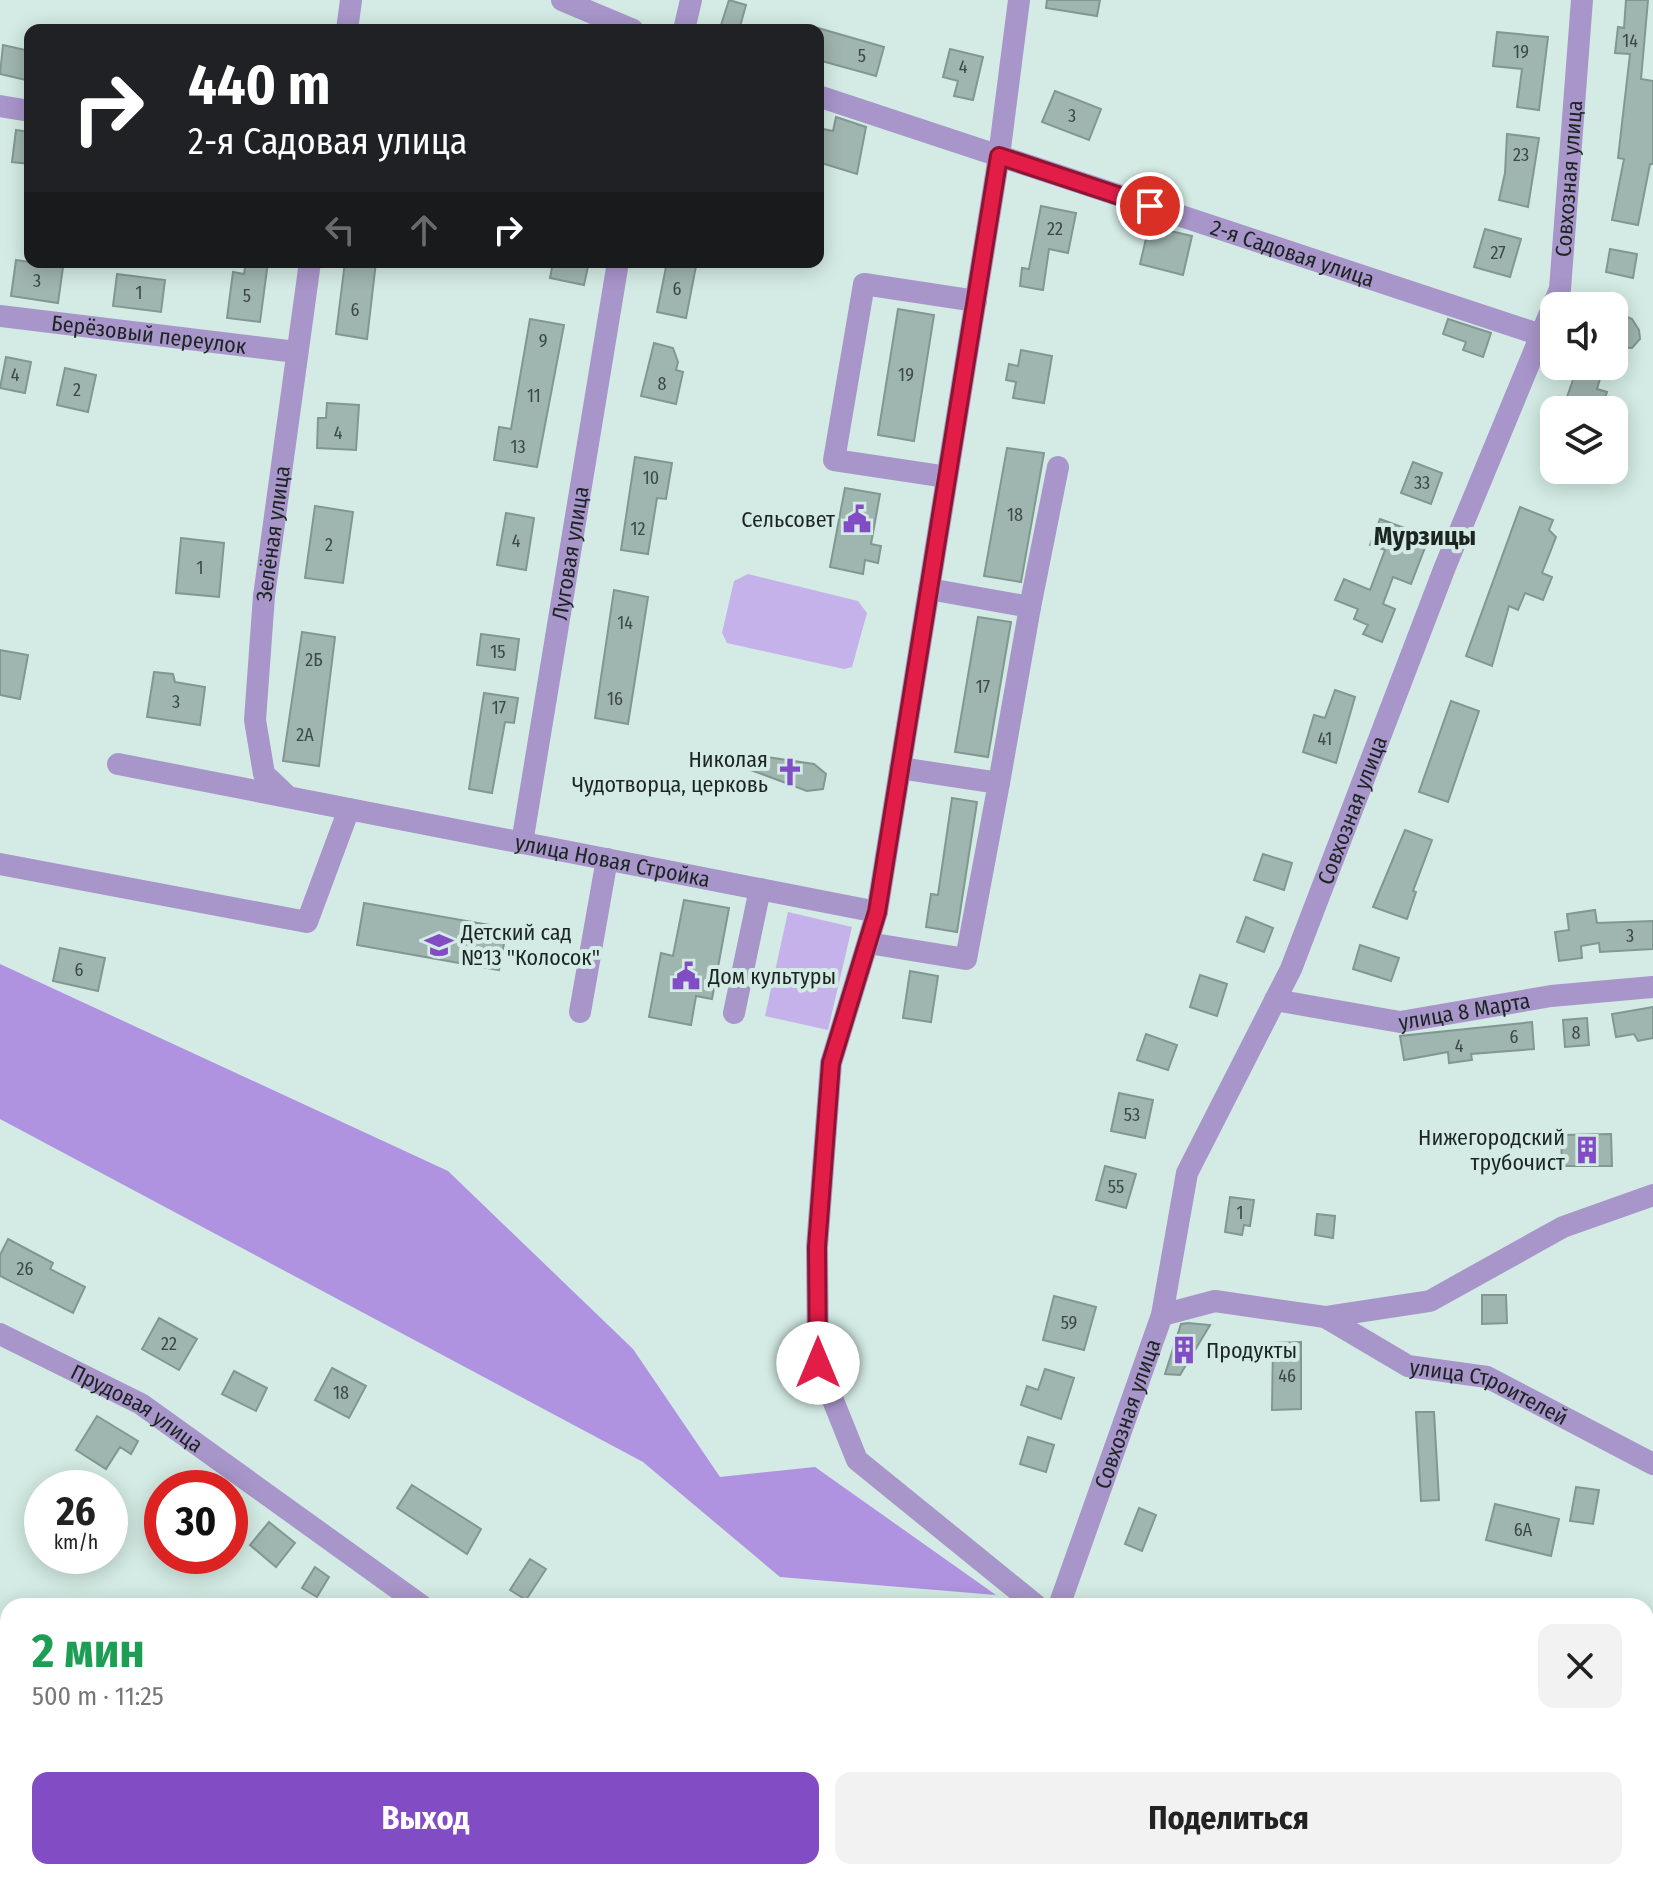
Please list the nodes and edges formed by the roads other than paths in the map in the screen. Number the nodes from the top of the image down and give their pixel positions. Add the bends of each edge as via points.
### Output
1 (351, 0) edge
2 (562, 0) edge
3 (691, 0) edge
4 (1019, 0) edge
5 (1582, 0) edge
6 (348, 24) edge
7 (619, 24) edge
8 (685, 24) edge
9 (824, 98) edge
10 (0, 106) edge
11 (24, 110) edge
12 (999, 156) junction
13 (309, 268) edge
14 (617, 268) edge
15 (1559, 292) edge
16 (976, 301) junction
17 (0, 316) edge
18 (1540, 335) edge
19 (1540, 337) edge
20 (296, 352) junction
21 (1058, 467) dead end
22 (947, 477) junction
23 (929, 589) junction
24 (1030, 607) junction
25 (118, 764) dead end
26 (900, 768) junction
27 (999, 783) junction
28 (287, 796) junction
29 (349, 809) junction
30 (522, 843) junction
31 (607, 859) junction
32 (0, 864) edge
33 (760, 889) junction
34 (877, 912) junction
35 (868, 943) junction
36 (1653, 987) edge
37 (1275, 1000) junction
38 (580, 1012) dead end
39 (734, 1013) dead end
40 (1653, 1195) edge
41 (1162, 1315) junction
42 (1325, 1317) junction
43 (0, 1334) edge
44 (1653, 1464) edge
45 (411, 1598) edge
46 (1027, 1598) edge
47 (1062, 1598) edge

1 - 6 street
2 - 7 street
3 - 8 street
4 - 12 street
5 - 15 street, Совхозная улица
9 - 12 street, 2-я Садовая улица
10 - 11 street
12 - 16 street
12 - 18 street, 2-я Садовая улица
13 - 20 street, Зелёная улица
14 - 30 street, Луговая улица
16 - 22 street
16 - 22 street via 864,284 834,460
17 - 20 street, Берёзовый переулок
19 - 37 street, Совхозная улица
20 - 28 street, Зелёная улица via 264,596 255,720 264,774
21 - 24 street
22 - 23 street
23 - 24 street
23 - 26 street
24 - 27 street
25 - 28 street, улица Новая Стройка
26 - 27 street
26 - 34 street
27 - 35 street via 966,959
28 - 29 street, улица Новая Стройка
29 - 30 street, улица Новая Стройка
29 - 32 street via 307,922
30 - 31 street, улица Новая Стройка
31 - 33 street, улица Новая Стройка
31 - 38 street
33 - 34 street, улица Новая Стройка
33 - 39 street
34 - 35 street
35 - 46 street via 831,1063 817,1247 818,1363 857,1460
36 - 37 street, улица 8 Марта via 1551,996 1400,1022
37 - 41 street, Совхозная улица via 1187,1173
40 - 42 street, улица Строителей via 1563,1227 1430,1301
41 - 42 street, улица Строителей via 1215,1301
41 - 47 street, Совхозная улица
42 - 44 street, улица Строителей via 1408,1366 1487,1377
43 - 45 street, Прудовая улица via 141,1404

